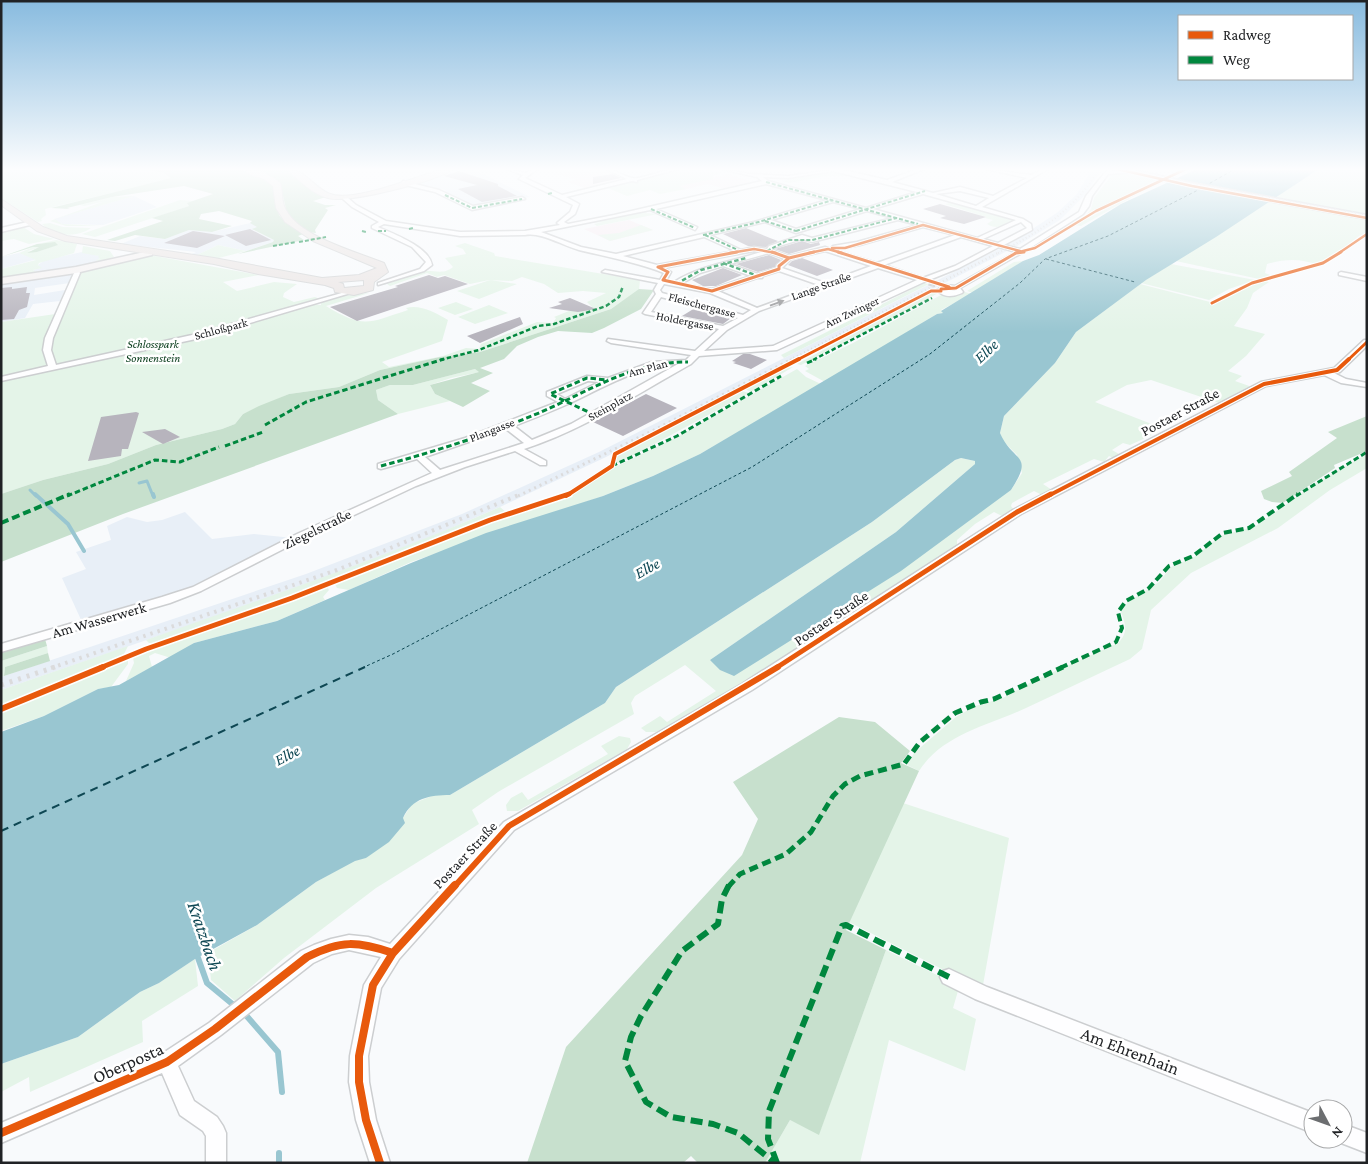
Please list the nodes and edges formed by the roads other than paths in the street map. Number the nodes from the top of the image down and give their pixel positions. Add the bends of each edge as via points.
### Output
1 (293, 223) edge
2 (381, 223) edge
3 (391, 223) edge
4 (560, 223) edge
5 (561, 223) edge
6 (583, 223) edge
7 (683, 223) edge
8 (751, 223) edge
9 (774, 223) edge
10 (822, 223) edge
11 (876, 223) edge
12 (917, 223) edge
13 (1014, 223) edge
14 (1025, 223) edge
15 (1064, 223) edge
16 (32, 224) joint
17 (923, 225) junction
18 (569, 226) junction
19 (552, 228) junction
20 (694, 228) dead end
21 (1, 230) edge
22 (796, 231) junction
23 (541, 233) junction
24 (704, 235) junction
25 (960, 235) junction
26 (802, 237) junction
27 (977, 240) junction
28 (82, 242) junction
29 (999, 246) junction
30 (113, 248) junction
31 (830, 248) junction
32 (738, 250) junction
33 (142, 251) junction
34 (769, 251) junction
35 (1020, 251) junction
36 (618, 256) junction
37 (789, 258) junction
38 (115, 259) junction
39 (723, 263) junction
40 (877, 265) junction
41 (658, 266) junction
42 (91, 267) junction
43 (380, 268) junction
44 (76, 270) junction
45 (779, 270) junction
46 (605, 272) dead end
47 (1341, 274) dead end
48 (760, 276) junction
49 (664, 279) junction
50 (1367, 279) edge
51 (1, 281) edge
52 (322, 281) junction
53 (926, 281) junction
54 (380, 284) dead end
55 (676, 284) junction
56 (826, 285) junction
57 (940, 285) tunnel mouth
58 (344, 288) junction
59 (712, 291) junction
60 (659, 294) junction
61 (330, 299) junction
62 (757, 310) junction
63 (744, 317) junction
64 (724, 328) junction
65 (716, 336) joint
66 (611, 341) dead end
67 (1367, 342) edge
68 (698, 354) junction
69 (688, 362) junction
70 (53, 368) junction
71 (1327, 373) junction
72 (1, 379) edge
73 (608, 380) junction
74 (1367, 385) edge
75 (565, 402) junction
76 (506, 425) junction
77 (530, 444) junction
78 (516, 448) junction
79 (419, 456) junction
80 (543, 463) dead end
81 (381, 466) dead end
82 (438, 474) junction
83 (197, 589) joint
84 (1, 648) edge
85 (393, 952) junction
86 (949, 977) dead end
87 (167, 1062) junction
88 (1303, 1118) edge
89 (1, 1133) edge
90 (1353, 1138) edge
91 (1367, 1144) edge
92 (216, 1163) edge
93 (380, 1163) edge

1 - 43 main road via 304,232
2 - 54 street via 374,227 414,246 429,265
3 - 23 street via 460,234
4 - 19 street
5 - 18 street
6 - 18 street
7 - 20 street
8 - 24 street
9 - 22 street
10 - 22 street
11 - 26 street via 812,240
12 - 17 street
13 - 27 street
14 - 29 street, Am Zwinger via 1030,229
15 - 35 street
16 - 21 street
16 - 28 main road via 46,232
17 - 25 street
17 - 31 street via 851,246
18 - 19 street
19 - 23 street
22 - 26 street
23 - 36 street via 579,248
24 - 32 street
24 - 36 street
25 - 27 street
25 - 40 street, Lange Straße
26 - 34 street via 771,247
27 - 29 street
28 - 30 main road
28 - 33 main road
29 - 35 street
29 - 53 street, Am Zwinger
30 - 33 main road
30 - 38 main road via 119,252
31 - 37 street
31 - 40 street
32 - 34 street via 754,248
32 - 41 street
33 - 38 main road
33 - 42 main road
33 - 52 main road
34 - 37 street
34 - 39 street
35 - 57 street via 952,288
36 - 41 street
37 - 45 street via 779,266
38 - 42 main road
39 - 48 street
39 - 55 street via 692,274
40 - 53 street
40 - 56 street, Lange Straße
41 - 49 street via 668,272
42 - 44 main road
43 - 52 main road via 360,278
43 - 58 main road via 383,272 364,282 370,285 368,288
44 - 51 main road
44 - 70 street via 49,338 47,350
45 - 48 street
45 - 56 street
46 - 49 street
47 - 50 street
48 - 59 street
49 - 55 street
49 - 60 street via 657,290
52 - 58 main road
53 - 68 street, Am Zwinger via 774,348
55 - 59 street
62 -> 56 street, Lange Straße
58 - 61 street, Schloßpark
58 - 61 street, Schloßpark
59 - 62 street
60 - 63 street, Fleischergasse
60 - 64 street, Holdergasse via 647,313
61 - 70 street, Schloßpark via 202,334
62 - 63 street, Lange Straße
63 - 64 street, Lange Straße
64 - 65 street, Lange Straße
65 - 68 street, Steinplatz
66 - 68 street
67 - 71 street via 1342,367
68 - 69 street, Steinplatz
69 - 73 street, Am Plan via 648,366
69 - 77 street, Steinplatz via 574,426
70 - 72 street, Schloßpark
71 - 74 street via 1344,381
71 - 85 street, Postaer Straße via 1264,384 1017,512 755,682 509,826
73 - 75 street, Am Plan
73 - 75 street, Am Plan via 587,378 550,394
75 - 76 street, Plangasse
76 - 77 street
76 - 79 street, Plangasse
77 - 78 street, Steinplatz
78 - 80 street
78 - 82 street, Steinplatz
79 - 81 street, Plangasse
79 - 82 street
82 - 83 street, Ziegelstraße via 301,536
83 - 84 street, Am Wasserwerk
85 - 87 street, Oberposta via 363,942 323,949 307,957
85 - 93 street, Postaer Straße via 373,985 359,1056 359,1082 366,1120
86 - 88 street, Am Ehrenhain via 981,993
87 - 89 street, Oberposta
87 - 92 street, Oberposta via 187,1108 210,1124 216,1133
90 - 91 street

